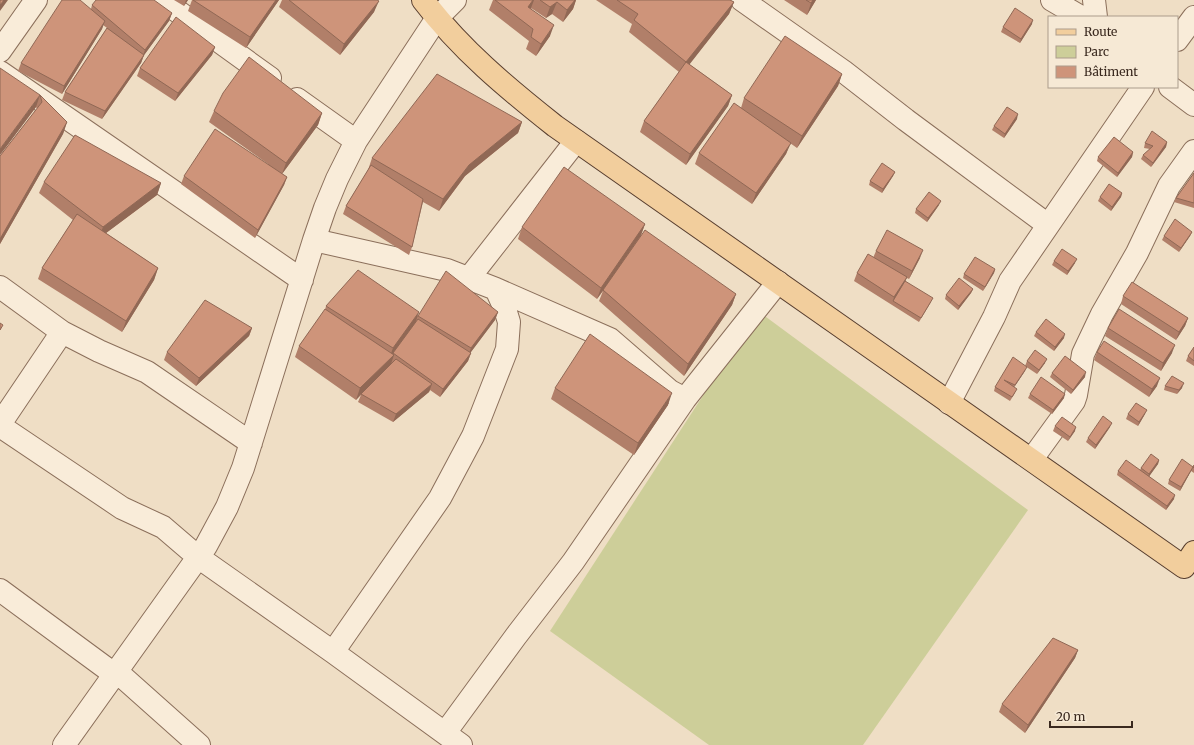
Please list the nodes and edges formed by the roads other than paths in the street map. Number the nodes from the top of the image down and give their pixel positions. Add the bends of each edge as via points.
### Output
1 (36, 0) edge
2 (160, 0) edge
3 (423, 0) edge
4 (455, 0) edge
5 (742, 0) edge
6 (1052, 0) edge
7 (1094, 0) edge
8 (1079, 16) edge
9 (1096, 16) edge
10 (1194, 17) edge
11 (437, 18) junction
12 (1178, 39) edge
13 (0, 51) edge
14 (0, 72) edge
15 (1142, 88) edge
16 (1171, 88) edge
17 (1194, 105) edge
18 (356, 141) junction
19 (576, 141) junction
20 (1194, 151) edge
21 (1048, 225) junction
22 (314, 240) junction
23 (469, 278) junction
24 (302, 280) junction
25 (778, 282) junction
26 (0, 287) edge
27 (496, 289) junction
28 (62, 332) junction
29 (685, 399) junction
30 (950, 403) junction
31 (0, 425) edge
32 (251, 443) junction
33 (1032, 459) junction
34 (198, 557) junction
35 (1191, 564) edge
36 (0, 590) edge
37 (333, 652) junction
38 (115, 673) junction
39 (453, 739) edge
40 (64, 745) edge
41 (199, 745) edge

1 - 13 street
2 - 18 street
3 - 11 main road
4 - 11 street
5 - 21 street via 843,71
6 - 8 street
7 - 9 street
10 - 12 street
11 - 18 street
11 - 19 main road via 509,90
14 - 24 street
15 - 21 street
16 - 17 street
18 - 22 street via 337,179
19 - 23 street
19 - 25 main road
20 - 33 street via 1169,186 1137,253 1083,354 1074,401
21 - 30 street via 1010,281
22 - 23 street via 447,270
22 - 24 street
23 - 27 street
24 - 32 street
25 - 29 street
25 - 30 main road
26 - 28 street
27 - 29 street via 610,339 670,391
27 - 37 street via 509,322 507,348 474,436 440,498
28 - 31 street
28 - 32 street via 147,372
29 - 39 street via 573,562 516,636
30 - 33 main road
31 - 34 street via 122,508 163,527
32 - 34 street via 227,507
33 - 35 main road
34 - 37 street
34 - 38 street
36 - 38 street
37 - 39 street
38 - 40 street
38 - 41 street

